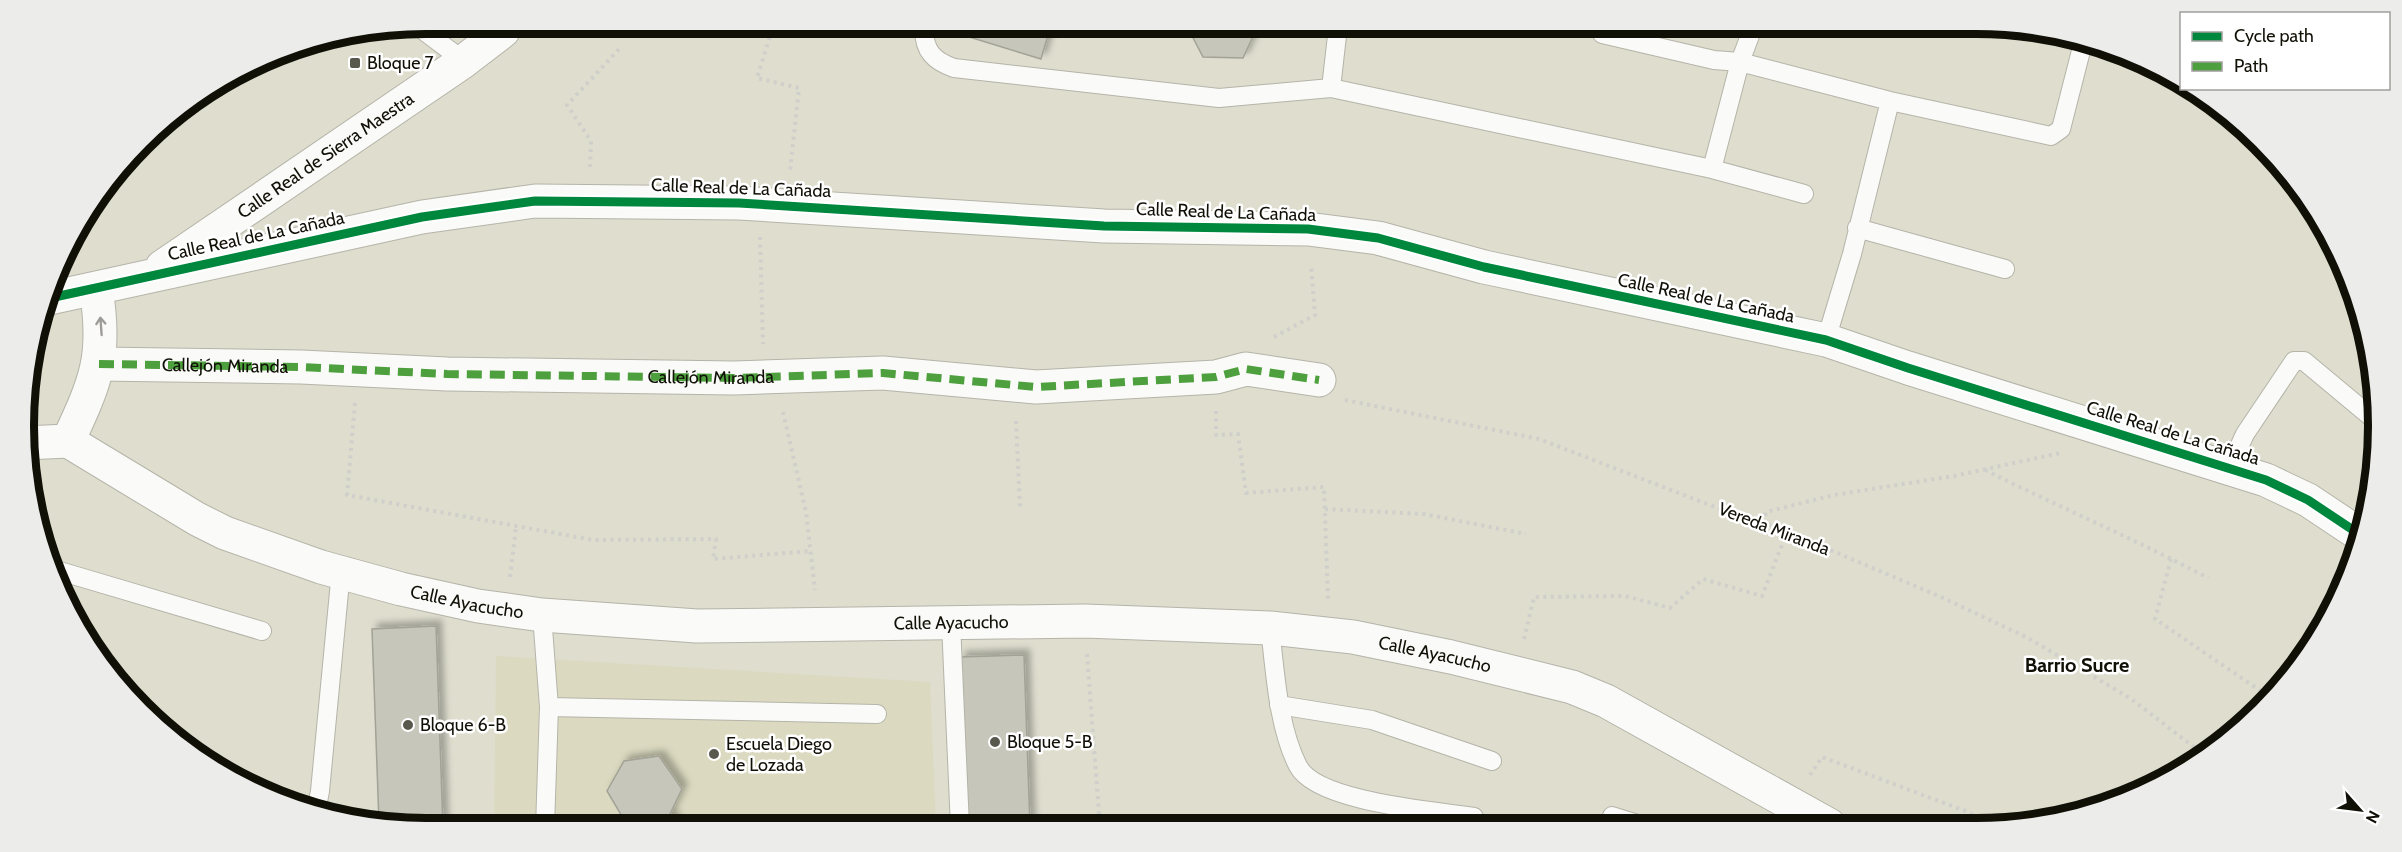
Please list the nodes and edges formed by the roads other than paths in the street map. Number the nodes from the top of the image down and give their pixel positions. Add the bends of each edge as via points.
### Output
1 (428, 34) edge
2 (500, 34) edge
3 (925, 34) edge
4 (1337, 34) edge
5 (1602, 34) dead end
6 (1751, 34) edge
7 (2082, 49) edge
8 (464, 62) junction
9 (1740, 62) junction
10 (1331, 88) junction
11 (1890, 101) junction
12 (1712, 170) junction
13 (1803, 194) dead end
14 (1857, 228) junction
15 (2005, 269) dead end
16 (145, 278) junction
17 (96, 289) junction
18 (56, 297) edge
19 (1826, 340) junction
20 (99, 364) junction
21 (1319, 380) road end
22 (2368, 414) edge
23 (68, 441) junction
24 (35, 443) edge
25 (2230, 467) junction
26 (2353, 530) edge
27 (341, 571) junction
28 (62, 572) edge
29 (542, 615) junction
30 (951, 623) junction
31 (1270, 628) junction
32 (262, 631) dead end
33 (1279, 705) junction
34 (549, 707) junction
35 (877, 714) dead end
36 (1492, 761) dead end
37 (318, 802) edge
38 (1612, 816) dead end
39 (1474, 817) dead end
40 (544, 818) edge
41 (960, 818) edge
42 (1618, 818) edge
43 (1817, 818) edge

1 - 8 lane
2 - 8 street, Calle Real de Sierra Maestra
3 - 10 lane via 927,50 938,62 954,68 1219,98
4 - 10 lane
5 - 9 lane via 1714,60
6 - 9 lane
7 - 11 lane via 2061,129 2051,136
8 - 16 street, Calle Real de Sierra Maestra
9 - 11 lane
9 - 12 lane
10 - 12 lane
11 - 14 lane
12 - 13 lane
14 - 15 lane
14 - 19 lane
16 - 17 street, Calle Real de La Cañada
16 - 19 street, Calle Real de La Cañada via 422,217 535,201 772,204 1104,226 1308,229 1378,238 1552,282
17 - 18 street, Calle Real de La Cañada
20 -> 17 street via 102,341
19 - 25 street, Calle Real de La Cañada
20 - 21 street, Callejón Miranda via 447,374 883,373 1036,387 1231,373
20 - 23 street
22 - 25 lane via 2304,360 2294,361 2245,434
23 - 24 street
23 - 27 street, Calle Ayacucho via 225,533
25 - 26 street, Calle Real de La Cañada via 2308,500
27 - 29 street, Calle Ayacucho via 401,589
27 - 37 lane
28 - 32 lane
29 - 30 street, Calle Ayacucho via 697,626
29 - 34 lane
30 - 31 street, Calle Ayacucho via 1085,621
30 - 41 lane
31 - 33 lane
31 - 43 street, Calle Ayacucho via 1364,639 1572,687 1606,701
33 - 36 lane via 1372,720
33 - 39 lane via 1298,767 1311,782 1343,796
34 - 35 lane
34 - 40 lane
38 - 42 lane

